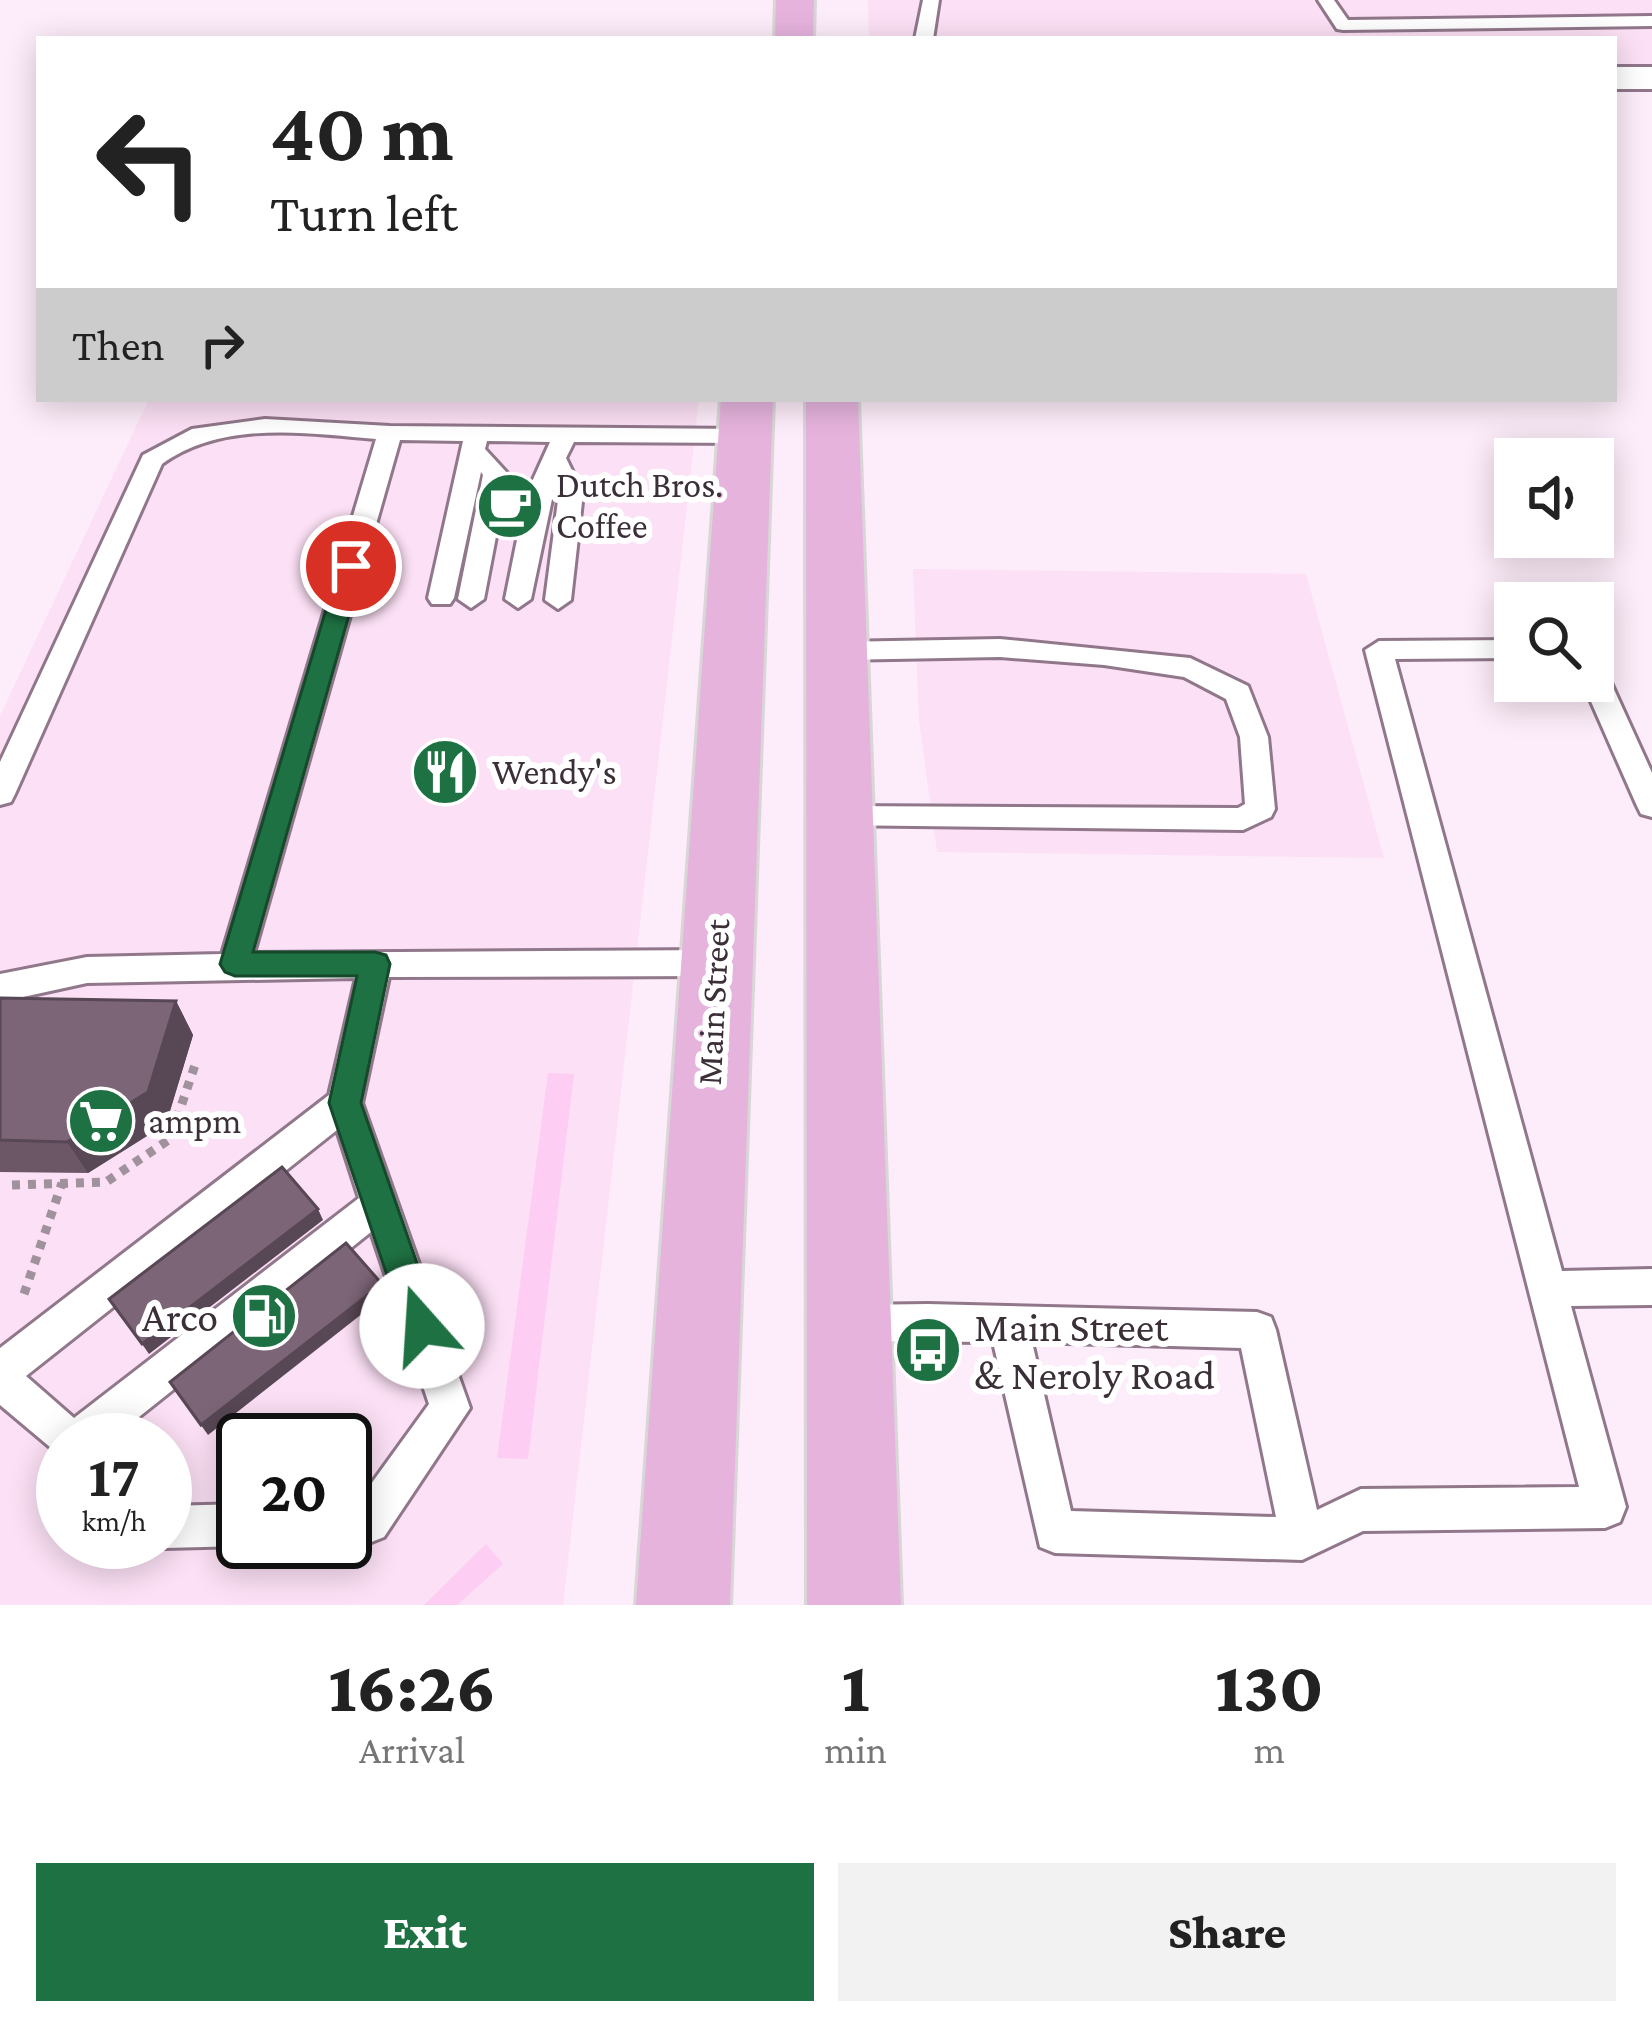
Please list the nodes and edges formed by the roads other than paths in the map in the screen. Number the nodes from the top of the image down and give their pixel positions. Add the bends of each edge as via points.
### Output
1 (795, 0) edge
2 (931, 0) edge
3 (1327, 0) edge
4 (1652, 22) edge
5 (1345, 32) edge
6 (794, 36) edge
7 (925, 36) edge
8 (832, 402) edge
9 (746, 417) edge
10 (566, 432) junction
11 (390, 433) junction
12 (475, 441) junction
13 (556, 461) junction
14 (441, 598) dead end
15 (470, 598) dead end
16 (518, 599) dead end
17 (558, 600) dead end
18 (1494, 649) edge
19 (838, 651) junction
20 (1606, 702) edge
21 (0, 794) edge
22 (1652, 806) edge
23 (842, 817) junction
24 (716, 963) junction
25 (235, 964) junction
26 (375, 964) junction
27 (0, 988) edge
28 (345, 1103) junction
29 (379, 1204) junction
30 (1652, 1287) edge
31 (1548, 1289) junction
32 (850, 1323) junction
33 (1009, 1324) junction
34 (0, 1375) edge
35 (40, 1413) edge
36 (112, 1413) edge
37 (372, 1518) edge
38 (1302, 1539) junction
39 (682, 1605) edge
40 (854, 1605) edge

1 - 6 main road
2 - 7 lane
3 - 5 lane
4 - 5 lane
8 - 19 main road
9 - 10 lane
9 - 24 main road, Main Street
10 - 12 lane
10 - 13 lane
11 - 12 lane
11 - 21 lane via 245,428 162,450
11 - 25 lane
12 - 14 lane
12 - 15 lane via 496,474
13 - 16 lane via 538,495
13 - 17 lane via 571,493
18 - 31 lane via 1379,650
19 - 23 main road
19 - 23 lane via 1000,648 1190,668 1238,693 1254,737 1261,809 1243,819
20 - 22 lane
23 - 32 main road
24 - 26 lane
24 - 39 main road, Main Street
25 - 26 lane
25 - 27 lane via 87,970
26 - 28 lane
28 - 29 lane
28 - 34 lane
29 - 36 lane
29 - 37 lane via 450,1408
30 - 31 lane
31 - 38 lane via 1605,1508 1361,1510
32 - 33 lane
32 - 40 main road
33 - 38 lane via 1055,1532
33 - 38 lane via 1258,1330
34 - 35 lane

